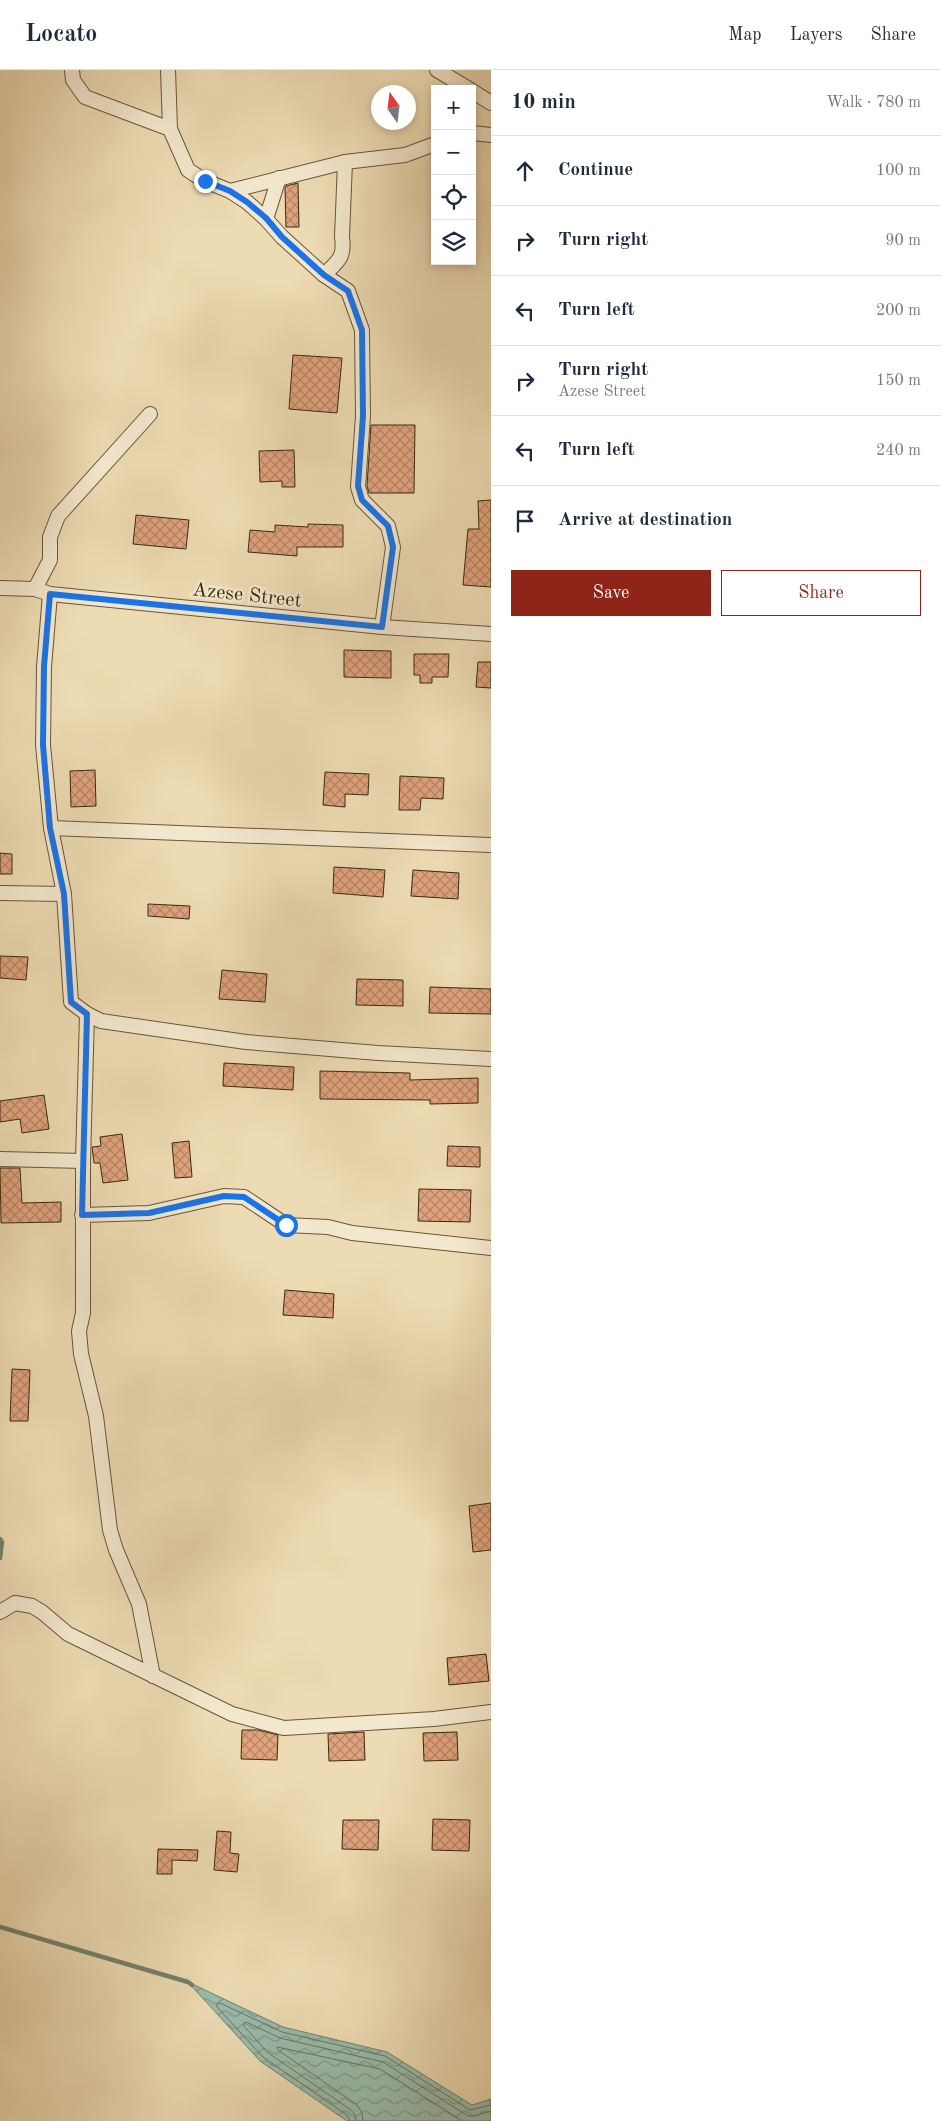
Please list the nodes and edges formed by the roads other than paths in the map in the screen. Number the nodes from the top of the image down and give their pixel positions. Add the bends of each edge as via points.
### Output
1 (72, 70) edge
2 (168, 70) edge
3 (436, 70) edge
4 (462, 85) edge
5 (476, 94) edge
6 (491, 103) edge
7 (170, 129) junction
8 (476, 134) edge
9 (491, 135) edge
10 (431, 145) edge
11 (345, 162) junction
12 (279, 178) junction
13 (230, 191) junction
14 (266, 218) junction
15 (324, 275) junction
16 (150, 414) dead end
17 (0, 588) edge
18 (35, 589) junction
19 (50, 594) junction
20 (382, 627) junction
21 (491, 634) edge
22 (50, 828) junction
23 (491, 846) edge
24 (0, 894) edge
25 (64, 894) junction
26 (87, 1014) junction
27 (491, 1059) edge
28 (0, 1159) edge
29 (83, 1161) junction
30 (82, 1215) junction
31 (491, 1248) edge
32 (0, 1612) edge
33 (153, 1676) junction
34 (491, 1712) edge

1 - 7 street via 73,80 85,96
2 - 7 street
3 - 4 street
5 - 6 street
7 - 13 street via 188,170
8 - 9 street
10 - 11 street via 405,155
11 - 12 street
11 - 15 street via 344,248 340,260
12 - 13 street
12 - 14 street
13 - 14 street
14 - 15 street
15 - 20 street via 348,291 362,330 363,416 358,486 362,500 388,526 393,547
16 - 18 street via 58,516 50,537 50,560
17 - 18 street, Azese Street
18 - 19 street, Azese Street
19 - 20 street, Azese Street
19 - 22 street via 44,666 43,745
20 - 21 street, Azese Street
22 - 23 street
22 - 25 street
24 - 25 street
25 - 26 street via 71,1002
26 - 27 street via 101,1021 246,1042
26 - 29 street
28 - 29 street
29 - 30 street
30 - 31 street via 149,1213 224,1196 244,1197 286,1225 328,1227 352,1233
30 - 33 street via 81,1354 96,1416 110,1530 139,1604
32 - 33 street via 15,1603 32,1606 68,1634
33 - 34 street via 232,1714 284,1728 434,1719

